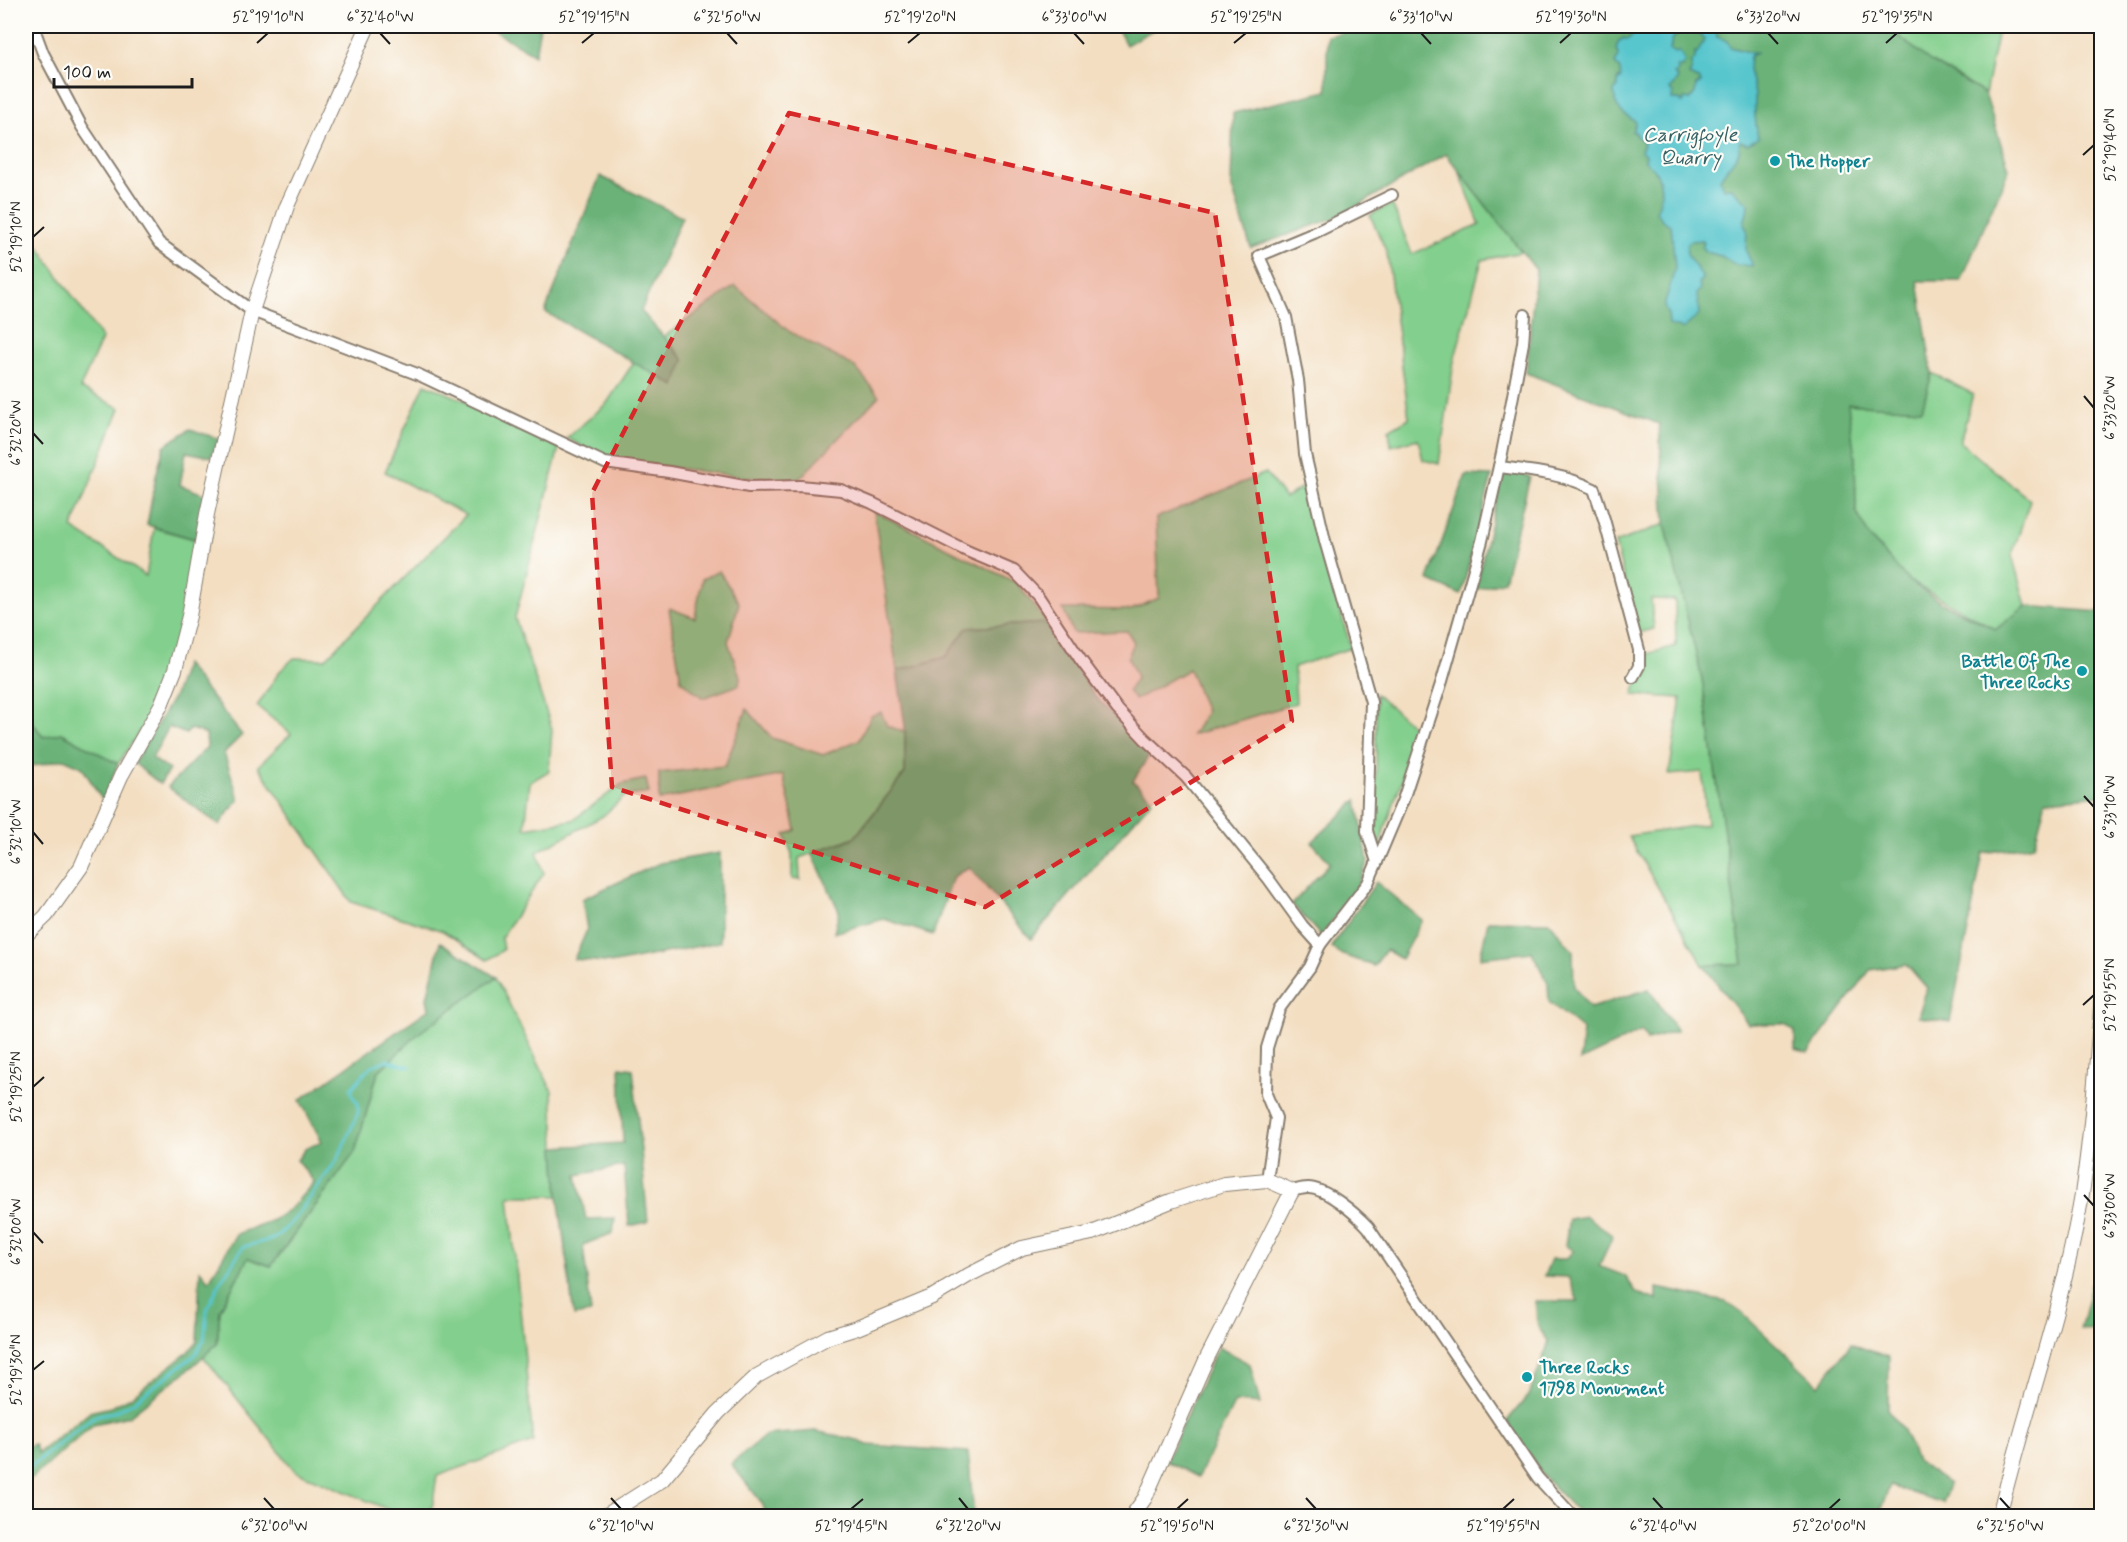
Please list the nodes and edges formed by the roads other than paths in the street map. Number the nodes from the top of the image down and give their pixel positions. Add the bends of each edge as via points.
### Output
1 (33, 26) edge
2 (369, 26) edge
3 (1392, 195) dead end
4 (252, 311) junction
5 (1525, 315) dead end
6 (1499, 467) junction
7 (1633, 677) dead end
8 (1377, 862) junction
9 (26, 935) edge
10 (1320, 945) junction
11 (2102, 994) edge
12 (1267, 1180) junction
13 (1292, 1191) junction
14 (605, 1516) edge
15 (1132, 1516) edge
16 (1573, 1516) edge
17 (1999, 1516) edge

1 - 4 street via 82,127 159,243
2 - 4 street via 288,206
3 - 8 street via 1259,256 1286,317 1298,380 1305,454 1325,541 1371,702 1367,831
4 - 9 street via 176,670 81,867 46,916
4 - 10 street via 417,374 604,463 749,487 841,490 1014,571 1038,596 1117,709 1186,777
5 - 6 street
6 - 7 street via 1577,480 1594,489 1639,650 1639,666
6 - 8 street via 1442,681 1403,800
8 - 10 street via 1368,883
10 - 12 street via 1310,968 1279,1009 1267,1048 1266,1094 1276,1118
11 - 17 street via 2082,1193 2064,1276
12 - 13 street
12 - 14 street via 1224,1184 1092,1233 1022,1248 932,1298 828,1337 757,1376 718,1413 662,1480
13 - 15 street via 1206,1360 1145,1498
13 - 16 street via 1316,1190 1355,1213 1368,1227 1539,1478

